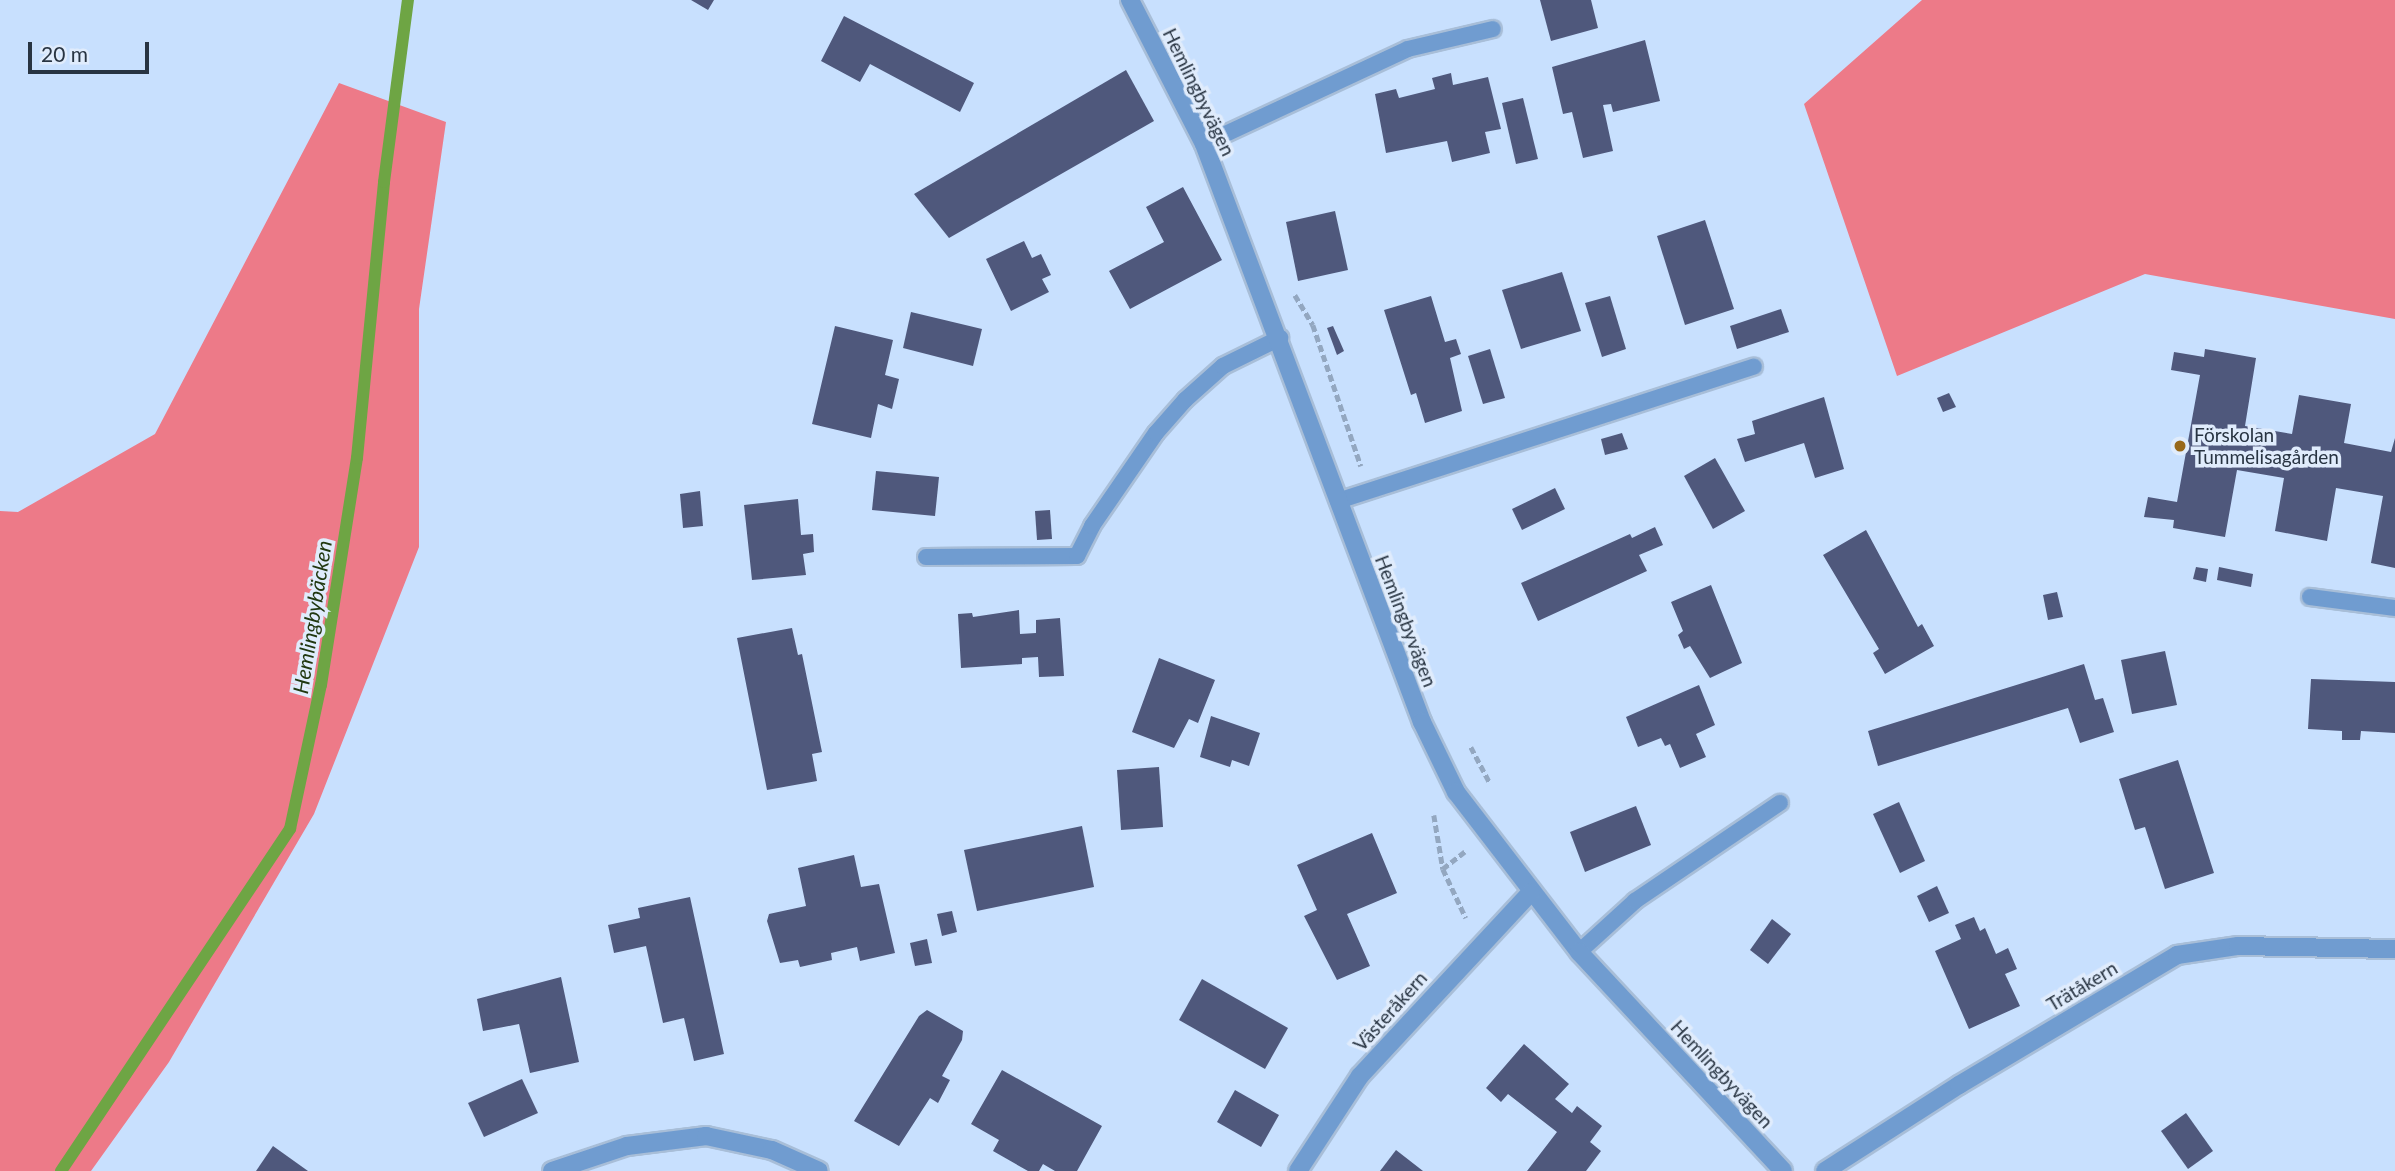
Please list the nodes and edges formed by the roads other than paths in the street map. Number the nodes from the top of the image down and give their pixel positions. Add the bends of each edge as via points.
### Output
1 (1130, 0) edge
2 (1493, 29) dead end
3 (1204, 144) junction
4 (1280, 338) junction
5 (1754, 367) dead end
6 (1338, 501) junction
7 (926, 558) dead end
8 (2310, 597) dead end
9 (2395, 608) edge
10 (1780, 803) dead end
11 (1530, 893) junction
12 (2395, 949) edge
13 (1579, 952) junction
14 (552, 1171) edge
15 (819, 1171) edge
16 (1298, 1171) edge
17 (1783, 1171) edge
18 (1825, 1171) edge

1 - 3 street, Hemlingbyvägen
2 - 3 lane via 1408,49
3 - 4 street, Hemlingbyvägen
4 - 6 street, Hemlingbyvägen
4 - 7 lane via 1223,366 1185,400 1092,526 1077,556
5 - 6 lane
6 - 11 street, Hemlingbyvägen via 1422,722 1456,792
8 - 9 lane
10 - 13 lane via 1636,901
11 - 13 street, Hemlingbyvägen
11 - 16 street, Västeråkern via 1360,1076
12 - 18 street, Trätåkern via 2238,946 2178,955 1958,1085
13 - 17 street, Hemlingbyvägen
14 - 15 street via 627,1146 706,1136 772,1150

